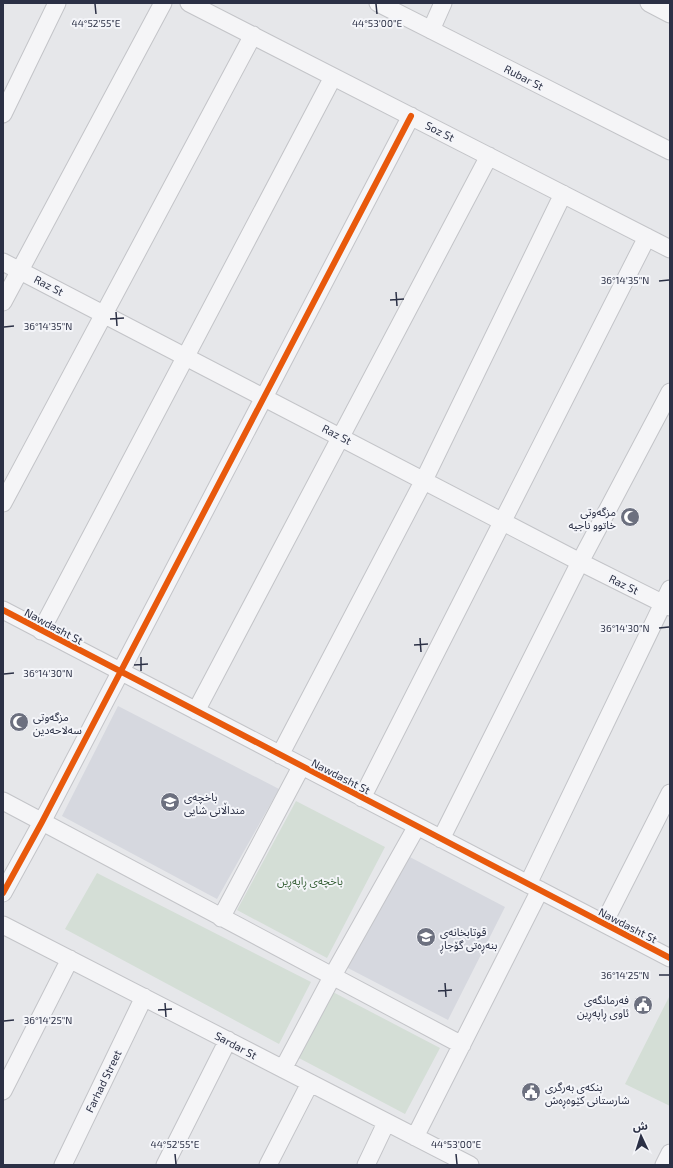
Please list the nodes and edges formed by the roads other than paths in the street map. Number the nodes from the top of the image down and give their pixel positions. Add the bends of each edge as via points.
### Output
1 (57, 3) edge
2 (163, 3) edge
3 (189, 3) edge
4 (378, 3) edge
5 (443, 3) edge
6 (649, 3) edge
7 (670, 14) edge
8 (431, 30) junction
9 (253, 36) junction
10 (334, 77) junction
11 (3, 114) edge
12 (411, 116) junction
13 (670, 151) edge
14 (489, 156) junction
15 (564, 194) junction
16 (647, 237) junction
17 (670, 249) edge
18 (3, 262) edge
19 (20, 270) junction
20 (3, 302) edge
21 (104, 314) junction
22 (186, 356) junction
23 (670, 392) edge
24 (264, 397) junction
25 (341, 437) junction
26 (424, 480) junction
27 (3, 503) edge
28 (503, 520) junction
29 (580, 562) junction
30 (668, 600) edge
31 (3, 610) edge
32 (41, 631) junction
33 (120, 672) junction
34 (196, 711) junction
35 (280, 755) junction
36 (301, 767) junction
37 (670, 793) edge
38 (362, 798) junction
39 (3, 801) edge
40 (42, 822) junction
41 (417, 826) junction
42 (441, 838) junction
43 (534, 887) junction
44 (3, 893) edge
45 (221, 918) junction
46 (604, 923) junction
47 (3, 925) edge
48 (670, 958) edge
49 (70, 959) junction
50 (332, 977) junction
51 (144, 996) junction
52 (228, 1040) junction
53 (462, 1045) junction
54 (283, 1069) junction
55 (310, 1083) junction
56 (3, 1091) edge
57 (386, 1123) junction
58 (415, 1137) junction
59 (670, 1153) edge
60 (63, 1165) edge
61 (165, 1165) edge
62 (268, 1165) edge
63 (366, 1165) edge
64 (470, 1165) edge
65 (664, 1165) edge

1 - 11 street
2 - 19 street
3 - 9 street, Soz St
4 - 8 street, Rubar St
5 - 8 street
6 - 7 street
8 - 13 street, Rubar St
9 - 10 street, Soz St
9 - 21 street
10 - 12 street, Soz St
10 - 22 street
12 - 14 street, Soz St
12 - 24 street
14 - 15 street, Soz St
14 - 25 street
15 - 16 street, Soz St
15 - 26 street
16 - 17 street, Soz St
16 - 28 street
18 - 19 street, Raz St
19 - 20 street
19 - 21 street, Raz St
21 - 22 street, Raz St
21 - 27 street
22 - 24 street, Raz St
22 - 32 street
23 - 29 street
24 - 25 street, Raz St
24 - 33 street
25 - 26 street, Raz St
25 - 34 street
26 - 28 street, Raz St
26 - 35 street
28 - 29 street, Raz St
28 - 38 street
29 - 30 street, Raz St
29 - 42 street
30 - 43 street
31 - 32 street, Nawdasht St
32 - 33 street, Nawdasht St
33 - 34 street, Nawdasht St
33 - 40 street
34 - 35 street, Nawdasht St
35 - 36 street, Nawdasht St
36 - 38 street, Nawdasht St
36 - 45 street
37 - 46 street
38 - 41 street, Nawdasht St
39 - 40 street
40 - 44 street
40 - 45 street
41 - 42 street, Nawdasht St
41 - 50 street
42 - 43 street, Nawdasht St
43 - 46 street, Nawdasht St
43 - 53 street
45 - 50 street
46 - 48 street, Nawdasht St
47 - 49 street, Sardar St
49 - 51 street, Sardar St
49 - 56 street
50 - 53 street
50 - 54 street
51 - 52 street, Sardar St
51 - 60 street, Farhad Street
52 - 54 street, Sardar St
52 - 61 street
53 - 58 street
54 - 55 street, Sardar St
55 - 57 street, Sardar St
55 - 62 street
57 - 58 street, Sardar St
57 - 63 street
58 - 64 street, Sardar St
59 - 65 street

